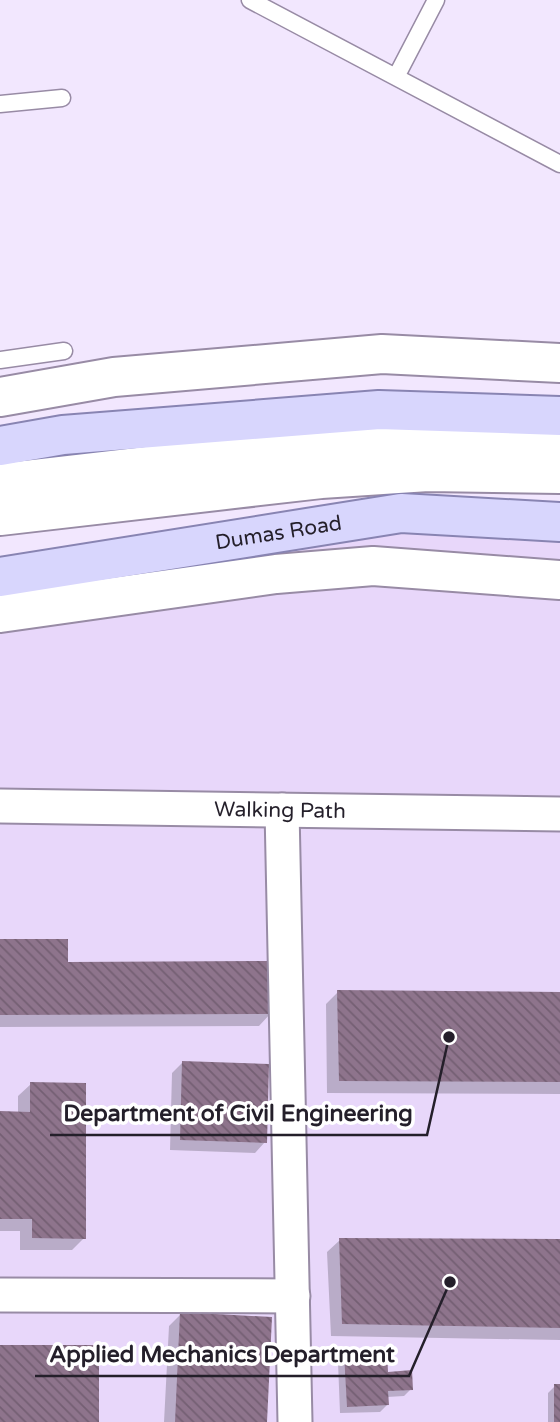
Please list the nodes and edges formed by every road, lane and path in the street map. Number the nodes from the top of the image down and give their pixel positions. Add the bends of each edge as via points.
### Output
1 (250, 0) edge
2 (436, 0) edge
3 (396, 77) junction
4 (62, 98) dead end
5 (0, 104) edge
6 (558, 159) edge
7 (64, 351) dead end
8 (0, 360) edge
9 (560, 363) edge
10 (0, 397) edge
11 (560, 416) edge
12 (560, 444) edge
13 (0, 446) edge
14 (560, 474) edge
15 (0, 483) edge
16 (0, 516) edge
17 (560, 522) edge
18 (0, 577) edge
19 (560, 580) edge
20 (0, 613) edge
21 (0, 806) edge
22 (282, 810) junction
23 (560, 814) edge
24 (0, 1295) edge
25 (293, 1296) junction
26 (295, 1422) edge

1 - 3 lane
2 - 3 lane
3 - 6 lane
4 - 5 lane
7 - 8 lane
9 - 10 street via 382,354 114,377
11 - 13 main road via 379,410 63,435
12 - 15 street via 452,442 293,449
14 - 16 street via 428,472 321,479
17 - 18 main road, Dumas Road via 401,513
19 - 20 street via 373,566 160,589
21 - 22 street, Walking Path
22 - 23 street, Walking Path
22 - 25 street
24 - 25 street
25 - 26 street

